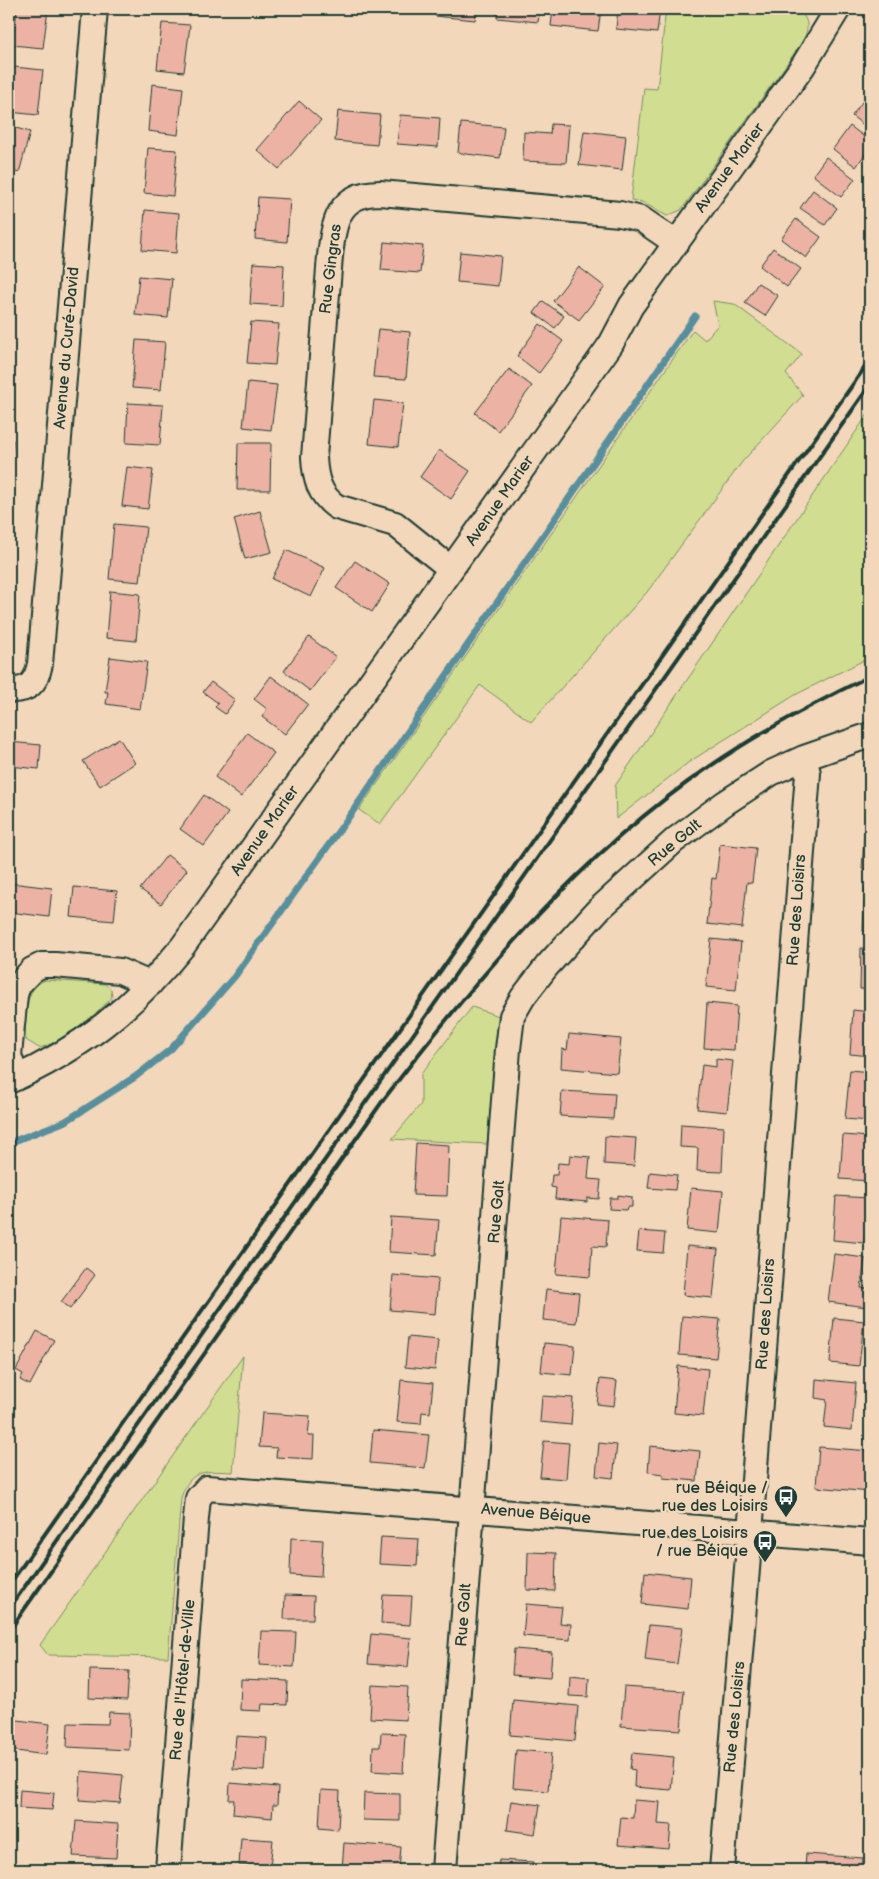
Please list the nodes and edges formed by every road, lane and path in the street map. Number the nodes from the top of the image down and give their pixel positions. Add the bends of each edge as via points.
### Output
1 (95, 9) edge
2 (833, 10) edge
3 (676, 243) junction
4 (451, 569) junction
5 (9, 690) edge
6 (870, 735) edge
7 (804, 758) junction
8 (150, 984) junction
9 (12, 1079) edge
10 (203, 1491) joint
11 (472, 1509) junction
12 (750, 1533) junction
13 (870, 1542) edge
14 (168, 1870) edge
15 (444, 1870) edge
16 (722, 1870) edge

1 - 5 street, Avenue du Curé-David via 40,664 32,685 21,690
2 - 3 street, Avenue Marier via 803,66
3 - 4 street, Avenue Marier via 631,306 611,344
3 - 4 street, Rue Gingras via 641,219 620,214 375,193 354,198 340,211 334,227 329,266 314,457 318,485 329,502 395,524
4 - 8 street, Avenue Marier via 184,946
6 - 7 street, Rue Galt
7 - 11 street, Rue Galt via 750,787 675,840 583,925 533,984 512,1016
7 - 12 street, Rue des Loisirs via 808,773
8 - 9 street, Avenue Marier via 86,1040
8 - 9 street, Avenue Marier via 120,971 55,965 42,965 32,970 18,986 15,995 9,1055
10 - 11 street, Avenue Béique via 220,1488
10 - 14 street, Rue de l'Hôtel-de-Ville via 198,1498 196,1518
11 - 12 street, Avenue Béique
11 - 15 street, Rue Galt
12 - 13 street, Avenue Béique
12 - 16 street, Rue des Loisirs

